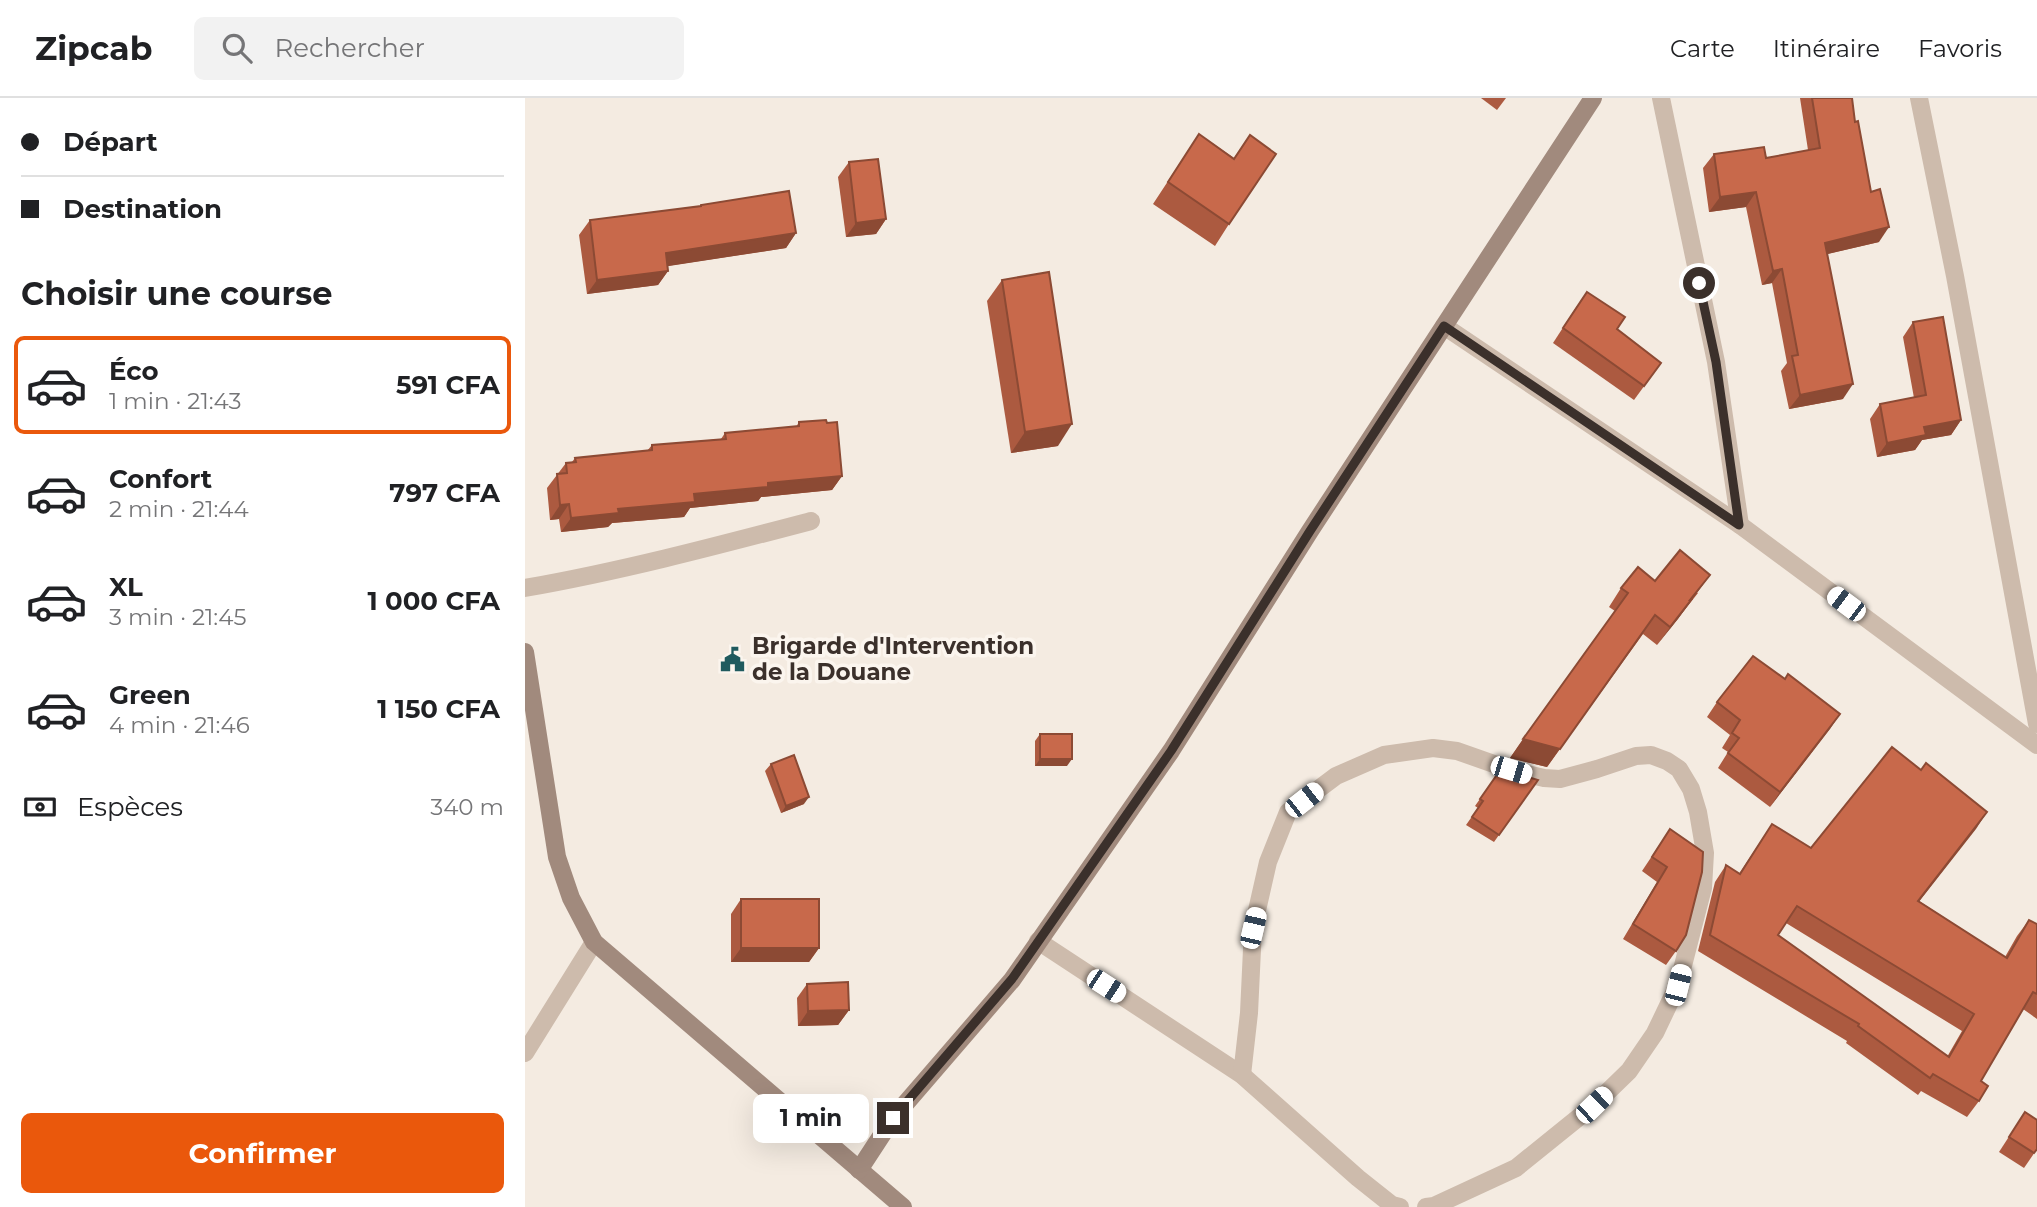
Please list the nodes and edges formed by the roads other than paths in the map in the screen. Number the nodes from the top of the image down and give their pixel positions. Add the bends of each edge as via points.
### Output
1 (1593, 98) edge
2 (1661, 98) edge
3 (1919, 98) edge
4 (1444, 326) junction
5 (811, 521) dead end
6 (1739, 525) junction
7 (525, 588) edge
8 (525, 652) edge
9 (2037, 724) edge
10 (2037, 745) edge
11 (1038, 941) junction
12 (594, 942) junction
13 (525, 1053) edge
14 (1241, 1075) junction
15 (859, 1170) junction
16 (903, 1207) edge
17 (1400, 1207) edge
18 (1426, 1207) edge

1 - 4 street
2 - 6 street via 1716,362
3 - 9 street
4 - 6 street
4 - 11 street via 1171,751
5 - 7 street via 681,556
6 - 10 street
8 - 12 street via 557,857 571,898
11 - 14 street
11 - 15 street via 1012,979 893,1118
12 - 13 street
12 - 15 street
14 - 17 street via 1358,1178
14 - 18 street via 1253,928 1268,862 1288,812 1336,776 1384,755 1433,748 1544,778 1560,779 1651,755 1679,769 1698,812 1705,853 1703,888 1678,985 1655,1033 1629,1071 1594,1105 1516,1168
15 - 16 street

